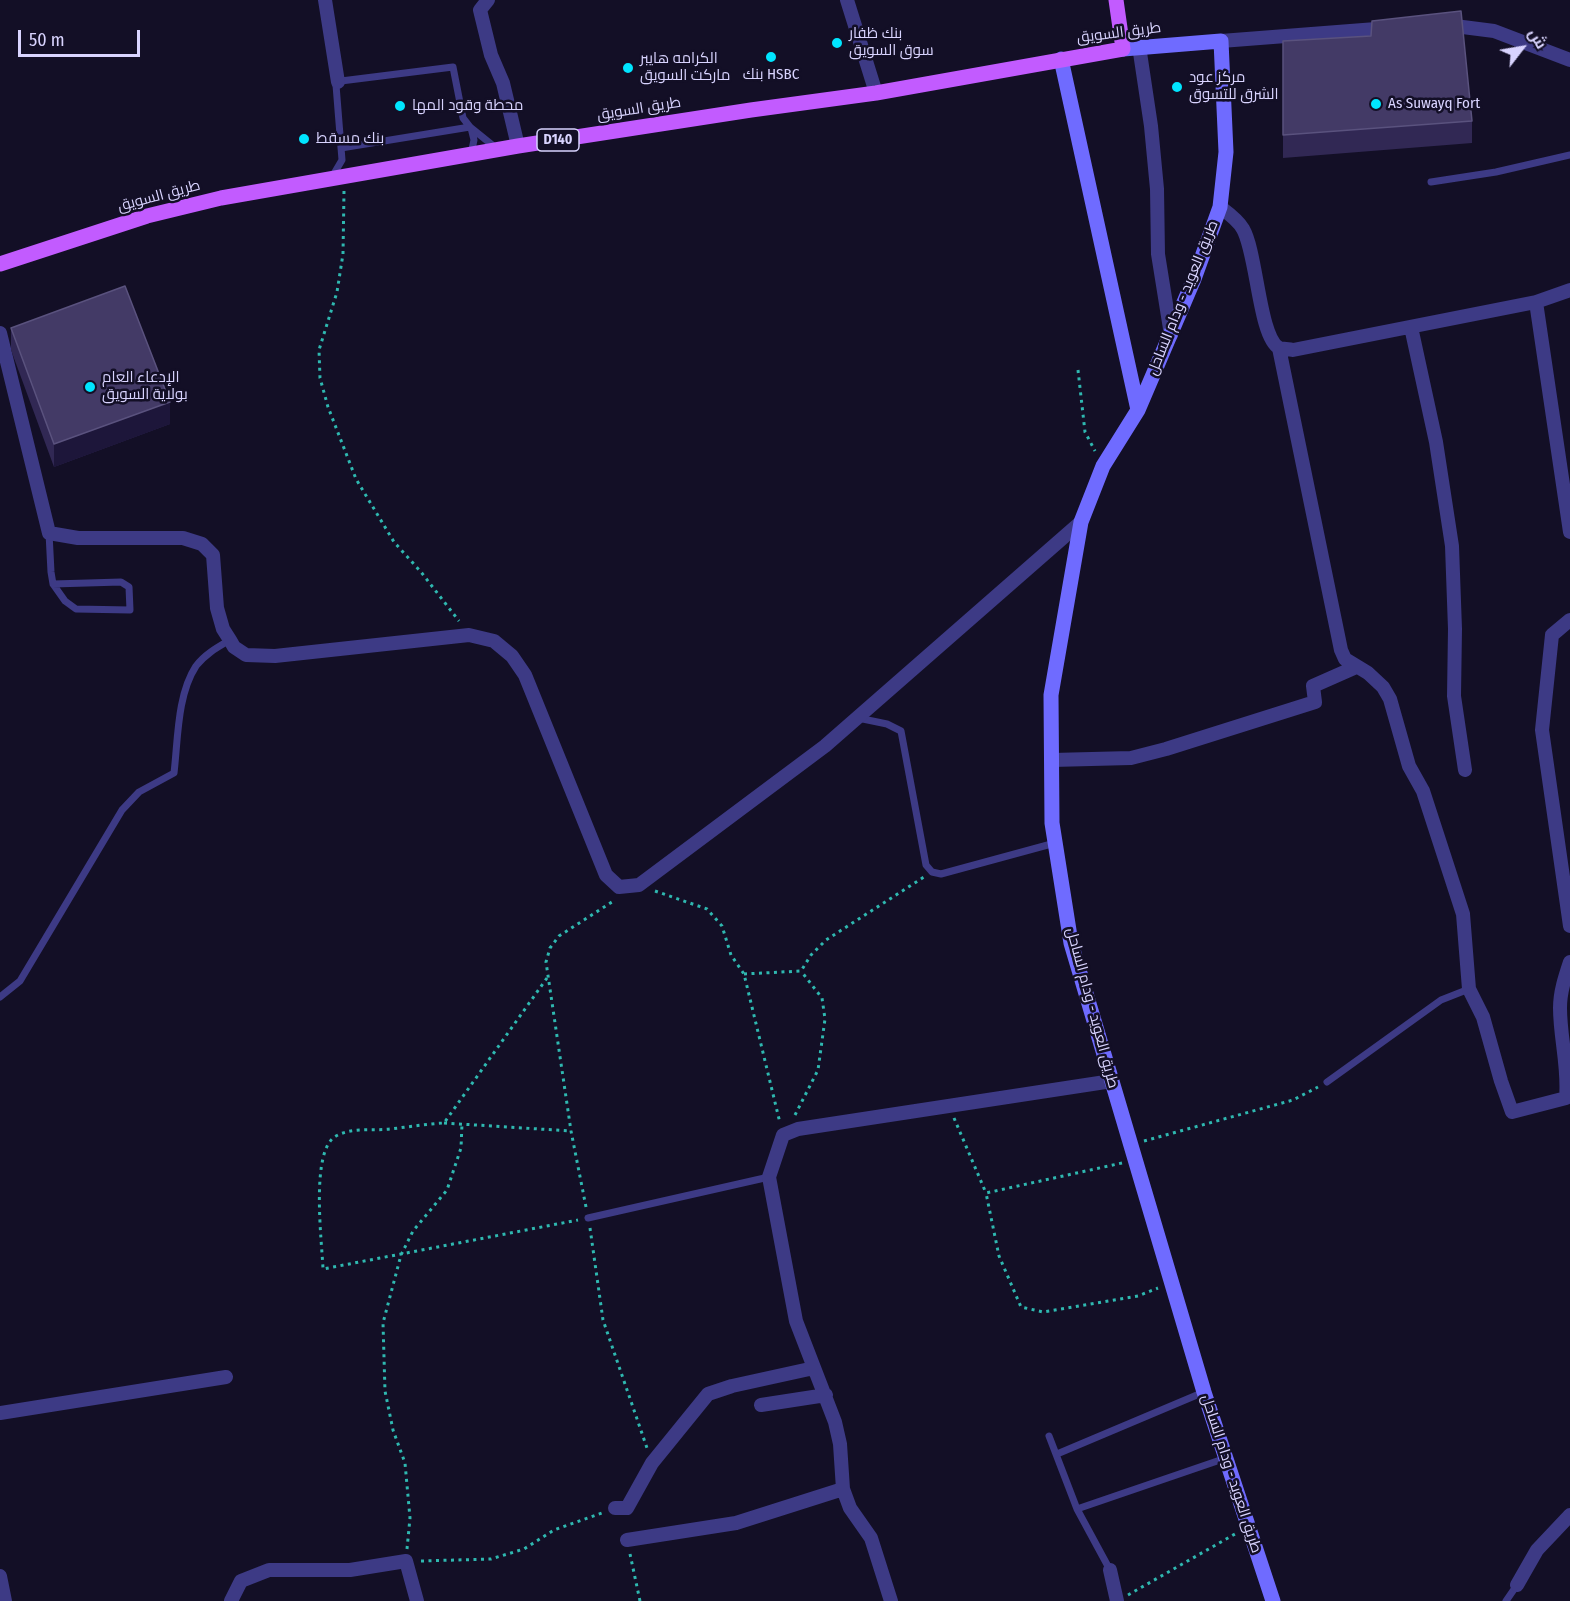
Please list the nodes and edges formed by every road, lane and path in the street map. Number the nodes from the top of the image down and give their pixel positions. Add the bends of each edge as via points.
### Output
1 (325, 0) edge
2 (847, 0) edge
3 (1116, 0) edge
4 (480, 3) edge
5 (1432, 26) edge
6 (1398, 27) edge
7 (1221, 41) junction
8 (1139, 46) junction
9 (1123, 49) junction
10 (1061, 59) junction
11 (1570, 60) edge
12 (338, 82) junction
13 (876, 93) junction
14 (470, 127) junction
15 (518, 146) junction
16 (341, 148) junction
17 (498, 150) junction
18 (471, 154) junction
19 (1570, 155) edge
20 (342, 160) junction
21 (343, 177) junction
22 (1431, 182) dead end
23 (1220, 207) junction
24 (0, 264) edge
25 (1570, 290) edge
26 (1536, 302) junction
27 (1411, 327) junction
28 (0, 333) edge
29 (1171, 335) junction
30 (1279, 348) junction
31 (1078, 370) dead end
32 (1138, 410) junction
33 (1103, 466) junction
34 (1081, 522) junction
35 (1570, 525) edge
36 (50, 533) junction
37 (53, 584) junction
38 (1570, 620) edge
39 (469, 635) junction
40 (230, 640) junction
41 (1356, 667) junction
42 (857, 718) junction
43 (1052, 760) junction
44 (1465, 770) dead end
45 (1055, 843) junction
46 (932, 872) junction
47 (639, 885) junction
48 (1570, 926) edge
49 (1570, 962) edge
50 (801, 971) junction
51 (744, 974) junction
52 (547, 978) junction
53 (1469, 989) junction
54 (0, 997) edge
55 (1112, 1081) junction
56 (1327, 1082) joint
57 (949, 1106) junction
58 (444, 1123) junction
59 (462, 1124) junction
60 (571, 1131) junction
61 (783, 1135) junction
62 (1133, 1153) junction
63 (769, 1177) junction
64 (986, 1193) junction
65 (588, 1218) junction
66 (401, 1255) junction
67 (1171, 1283) junction
68 (814, 1368) junction
69 (226, 1377) dead end
70 (1204, 1392) junction
71 (826, 1395) junction
72 (761, 1405) dead end
73 (0, 1413) edge
74 (1049, 1436) dead end
75 (1057, 1454) junction
76 (1226, 1458) junction
77 (652, 1463) junction
78 (843, 1489) junction
79 (615, 1508) joint
80 (1077, 1509) junction
81 (1570, 1515) edge
82 (1249, 1526) junction
83 (627, 1539) dead end
84 (406, 1561) junction
85 (1110, 1570) joint
86 (0, 1576) edge
87 (1517, 1585) joint
88 (1119, 1600) edge
89 (5, 1601) edge
90 (231, 1601) edge
91 (417, 1601) edge
92 (891, 1601) edge
93 (1273, 1601) edge
94 (1506, 1601) edge

1 - 12 street
2 - 13 street
3 - 9 main road
4 - 15 street
5 - 11 street via 1494,32
6 - 7 street
7 - 8 main road, طريق السويق / D140
7 - 23 main road, طريق العويد - ودام الساحل via 1226,152
8 - 9 main road, طريق السويق / D140
8 - 29 street via 1157,189 1158,254
9 - 10 main road, طريق السويق / D140
10 - 13 main road, طريق السويق / D140
10 - 32 main road, طريق العويد - ودام الساحل
12 - 14 lane via 453,67 461,112
12 - 16 lane
13 - 15 main road, طريق السويق / D140
14 - 16 lane
14 - 17 lane
14 - 18 lane via 474,140
15 - 17 main road, طريق السويق / D140
16 - 20 lane
17 - 18 main road, طريق السويق / D140
18 - 21 main road, طريق السويق / D140
19 - 22 lane
20 - 21 lane
20 - 21 lane
21 - 24 main road, طريق السويق / D140 via 221,198 147,216
21 - 39 path via 343,254 337,292 319,350 320,378 356,479 388,533
23 - 29 main road, طريق العويد - ودام الساحل
23 - 30 street via 1243,228 1250,244 1268,335
25 - 26 street
26 - 27 street
26 - 35 street
27 - 30 street via 1293,350
27 - 44 street via 1436,442 1452,546 1454,696
28 - 36 street
29 - 32 main road, طريق العويد - ودام الساحل
30 - 41 street via 1341,650
31 - 33 path via 1085,432
32 - 33 main road, طريق العويد - ودام الساحل
33 - 34 main road, طريق العويد - ودام الساحل
34 - 42 street
34 - 43 main road, طريق العويد - ودام الساحل via 1051,695
36 - 37 lane
36 - 40 street via 78,538 183,538 202,544 213,555 217,608
37 - 37 lane via 76,609 130,610 129,586 121,582
38 - 48 street via 1552,635 1542,730
39 - 40 street via 275,656 246,655
39 - 47 street via 494,640 525,675 606,875 619,886
40 - 54 lane via 211,651 196,667 182,701 174,773 139,792 122,810 20,981
41 - 43 street via 1313,686 1315,702 1166,749 1131,758
41 - 53 street via 1368,673 1387,693 1409,766 1423,791 1463,914
42 - 46 lane via 901,731 926,865
42 - 47 street
43 - 45 main road, طريق العويد - ودام الساحل
45 - 46 lane via 941,874
45 - 55 main road, طريق العويد - ودام الساحل via 1071,944
46 - 50 path via 826,940
47 - 51 path via 707,909 722,926 731,955
47 - 52 path via 559,936 550,948
49 - 53 street via 1560,1007 1566,1098 1512,1112 1483,1017
50 - 51 path
50 - 61 path via 822,998 825,1019 818,1070
51 - 61 path
52 - 58 path
52 - 60 path
53 - 56 lane via 1441,1000
55 - 57 street
55 - 62 main road, طريق العويد - ودام الساحل
56 - 62 path via 1293,1100
57 - 61 street via 798,1129
57 - 64 path
58 - 59 path
58 - 66 path via 349,1131 333,1137 324,1151 319,1176 323,1269
59 - 60 path
59 - 66 path via 461,1148 447,1190 413,1231
60 - 65 path
61 - 63 street
62 - 64 path
62 - 67 main road, طريق العويد - ودام الساحل
63 - 65 lane
63 - 68 street via 796,1320
64 - 67 path via 999,1256 1021,1307 1043,1312 1137,1296
65 - 66 path
65 - 77 path via 603,1320
66 - 84 path via 383,1335 385,1391 405,1463 410,1518
67 - 70 main road, طريق العويد - ودام الساحل
68 - 71 street
68 - 77 street via 708,1394
69 - 73 street
70 - 75 lane
70 - 76 main road, طريق العويد - ودام الساحل
71 - 72 street
71 - 78 street via 840,1444
74 - 75 lane
75 - 80 lane
76 - 80 lane
76 - 82 main road, طريق العويد - ودام الساحل
77 - 79 street via 627,1508
78 - 83 street via 736,1523
78 - 92 street via 850,1508 871,1538
79 - 84 path via 554,1530 524,1550 491,1559
80 - 85 lane
81 - 87 street via 1537,1550
82 - 88 path
82 - 93 main road, طريق العويد - ودام الساحل
84 - 90 street via 350,1570 269,1569 241,1581
84 - 91 street
85 - 88 street
86 - 89 street
87 - 94 lane

